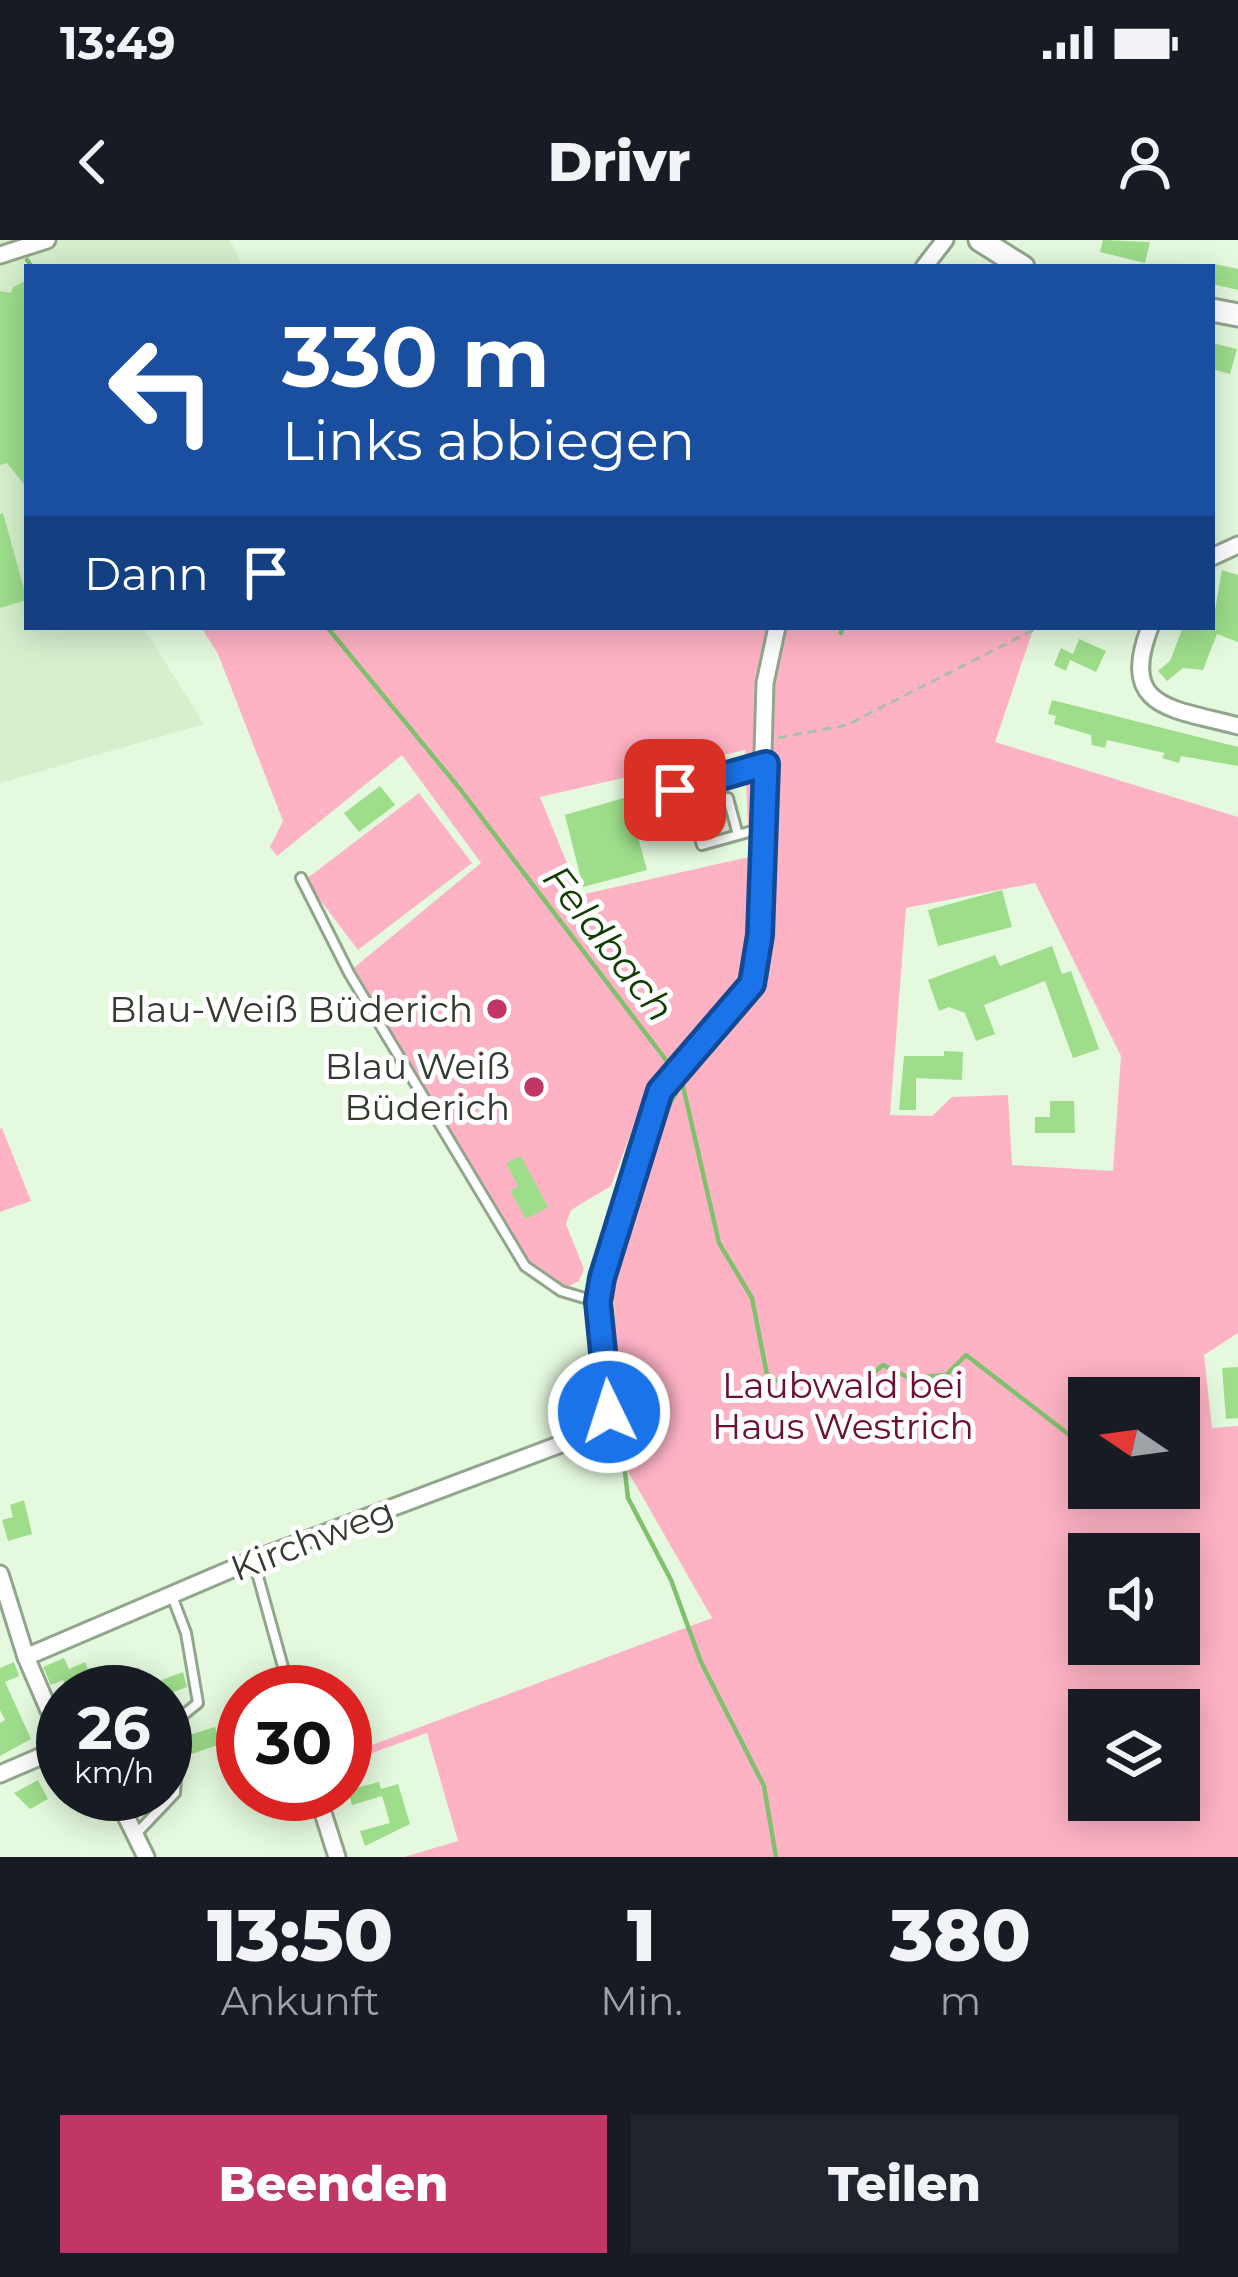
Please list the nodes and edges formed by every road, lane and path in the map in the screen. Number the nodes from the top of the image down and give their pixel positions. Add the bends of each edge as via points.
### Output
1 (47, 240) edge
2 (980, 240) edge
3 (0, 255) edge
4 (1018, 264) edge
5 (776, 630) edge
6 (1033, 630) edge
7 (1149, 630) edge
8 (1238, 726) edge
9 (766, 742) junction
10 (766, 764) junction
11 (675, 790) dead end
12 (765, 827) junction
13 (739, 835) junction
14 (302, 878) dead end
15 (598, 1302) junction
16 (253, 1560) junction
17 (0, 1574) edge
18 (171, 1595) junction
19 (26, 1657) junction
20 (192, 1665) edge
21 (282, 1665) edge
22 (192, 1666) edge
23 (36, 1681) edge
24 (192, 1712) edge
25 (36, 1757) edge
26 (0, 1774) edge
27 (131, 1821) edge
28 (149, 1821) edge
29 (326, 1821) edge
30 (137, 1833) junction
31 (146, 1857) edge
32 (337, 1857) edge

1 - 3 street
2 - 4 street
5 - 9 street via 765,683
6 - 9 path via 847,725
7 - 8 street via 1137,660 1139,685 1157,704
9 - 10 street
10 - 11 lane
10 - 12 street
12 - 13 lane
12 - 15 street via 752,984 673,1070 649,1122
13 - 13 lane via 702,845 691,808 728,798
14 - 15 lane via 349,973 525,1266 561,1292
15 - 16 street, Kirchweg via 612,1402 601,1429
16 - 18 street, Kirchweg
16 - 21 lane
17 - 19 street
18 - 19 street, Kirchweg
18 - 20 lane
19 - 23 street
22 - 24 lane
25 - 26 street
27 - 30 street
28 - 30 lane
29 - 32 street
30 - 31 street

